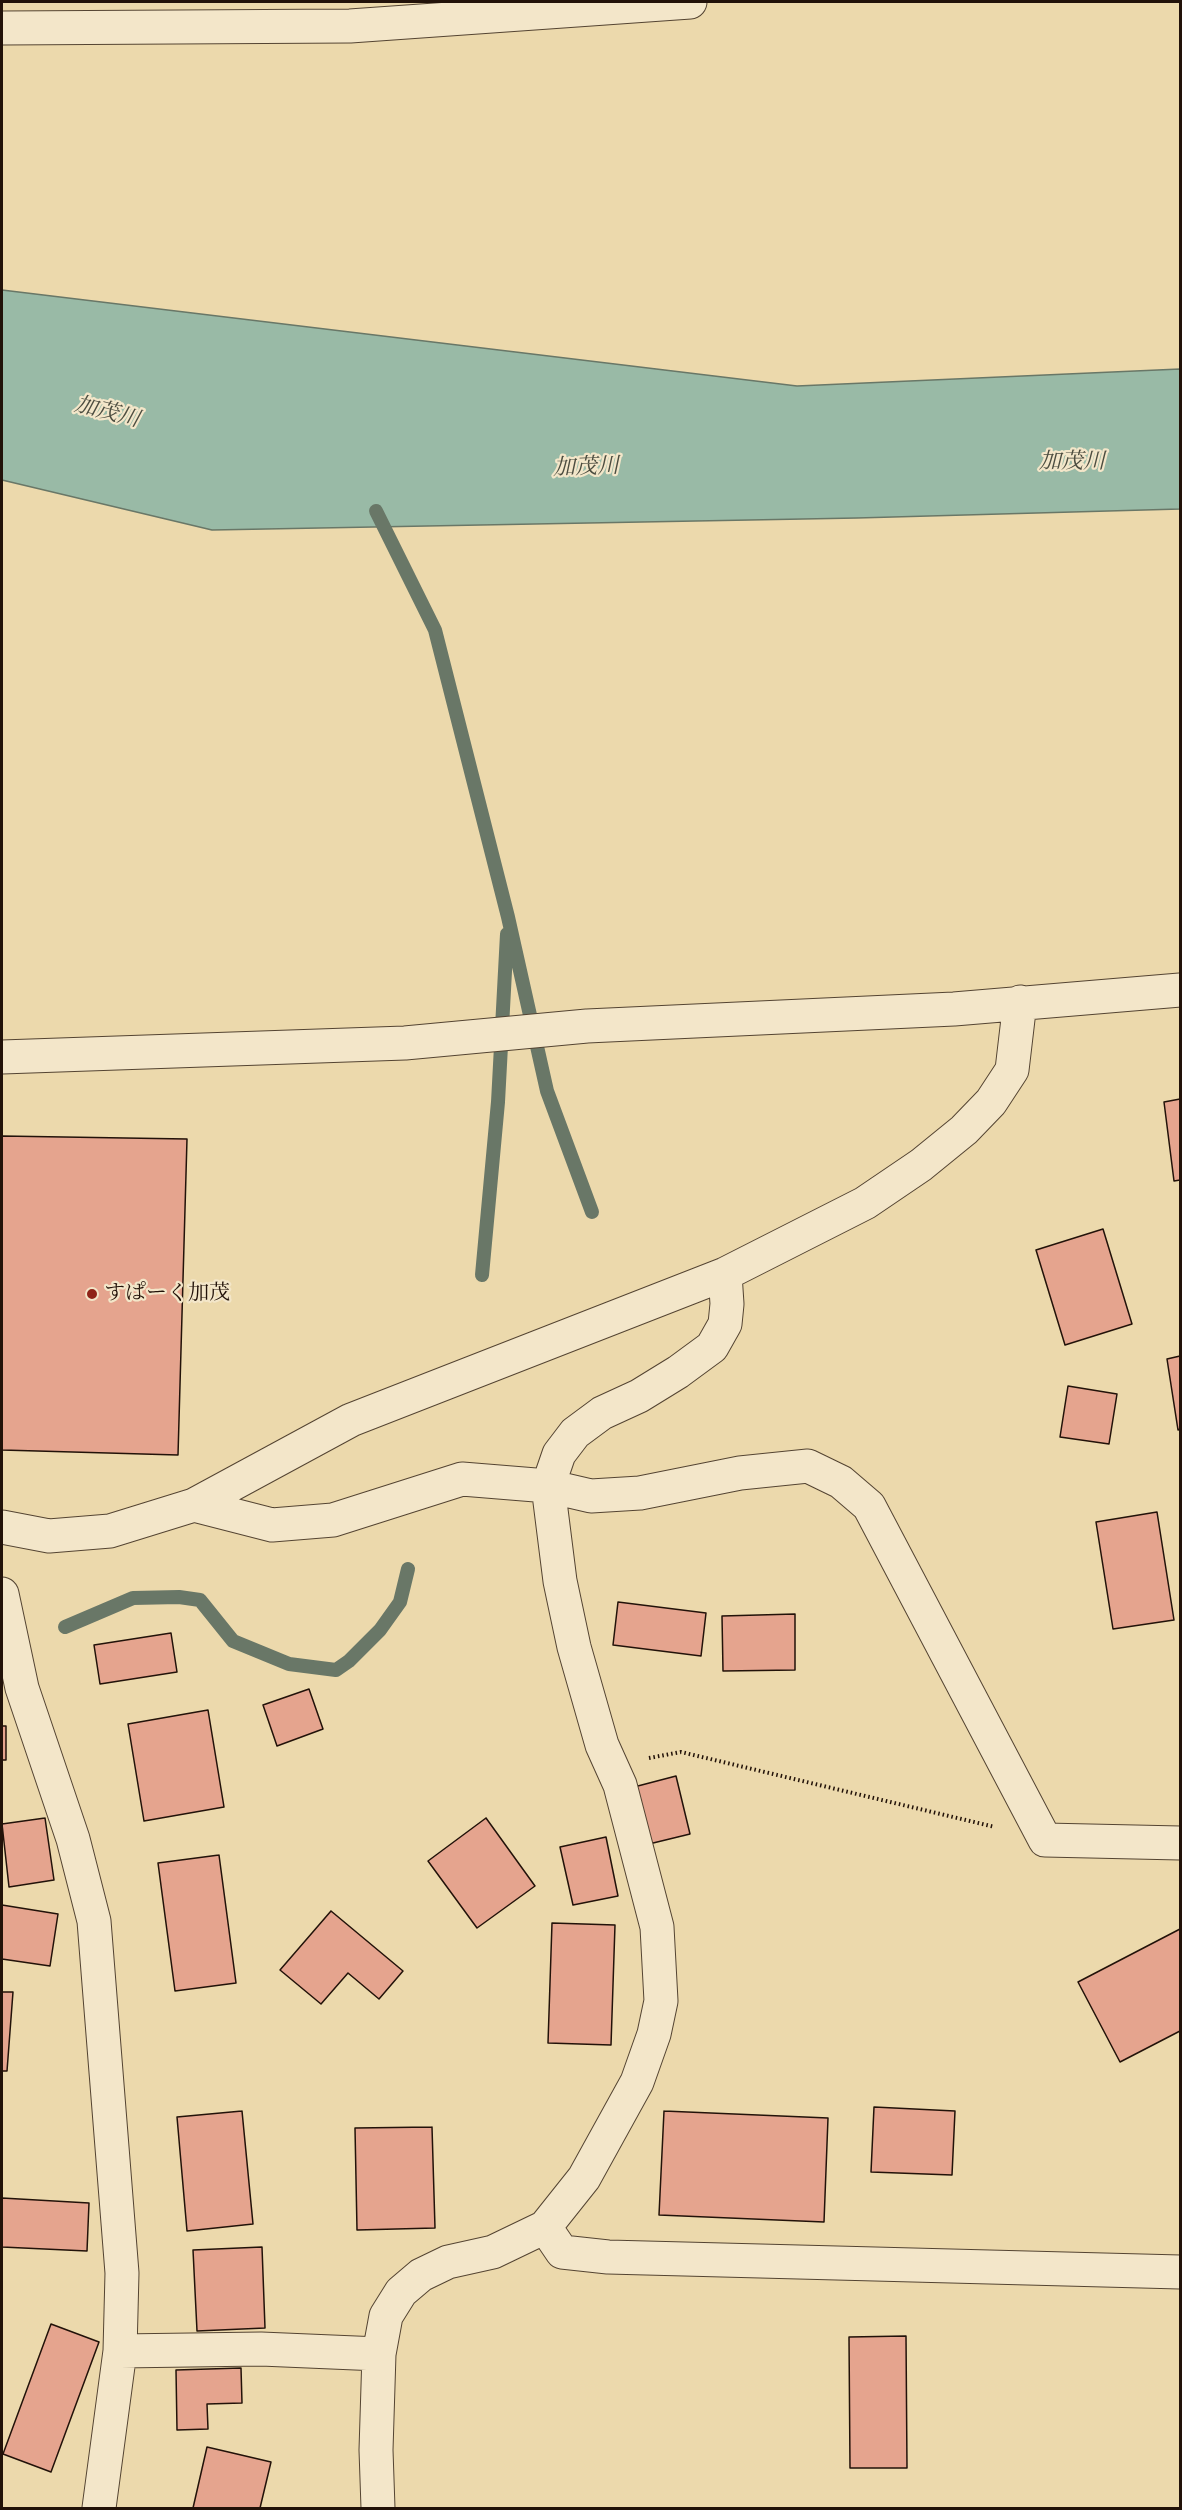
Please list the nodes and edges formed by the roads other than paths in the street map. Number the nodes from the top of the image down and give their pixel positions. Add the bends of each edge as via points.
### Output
1 (690, 2) edge
2 (2, 28) edge
3 (1180, 990) edge
4 (1020, 1002) junction
5 (2, 1057) edge
6 (725, 1274) junction
7 (548, 1486) junction
8 (194, 1505) junction
9 (2, 1527) edge
10 (2, 1594) edge
11 (12, 1688) edge
12 (1180, 1843) edge
13 (545, 2227) junction
14 (1179, 2276) edge
15 (120, 2351) junction
16 (379, 2354) junction
17 (99, 2508) edge
18 (378, 2508) edge

1 - 2 street via 350,26
3 - 4 street
4 - 5 street via 954,1009 588,1026 405,1043
4 - 6 street via 1012,1070 991,1102 964,1130 865,1203
6 - 7 street via 725,1324 712,1347 678,1372 602,1413 575,1433 559,1454
6 - 8 street via 351,1420
7 - 8 street via 462,1479 333,1520 272,1525
7 - 12 street via 591,1496 640,1493 740,1473 808,1466 841,1482 869,1506 1045,1839
7 - 13 street via 560,1581 574,1647 657,1926 661,2001 637,2082 584,2178
8 - 9 street via 110,1532 49,1536
10 - 11 street
11 - 15 street via 73,1839 94,1921 122,2273
13 - 14 street via 562,2252 608,2257
13 - 16 street via 493,2252 448,2262 420,2275 401,2292 386,2316
15 - 16 street via 261,2349
15 - 17 street
16 - 18 street

